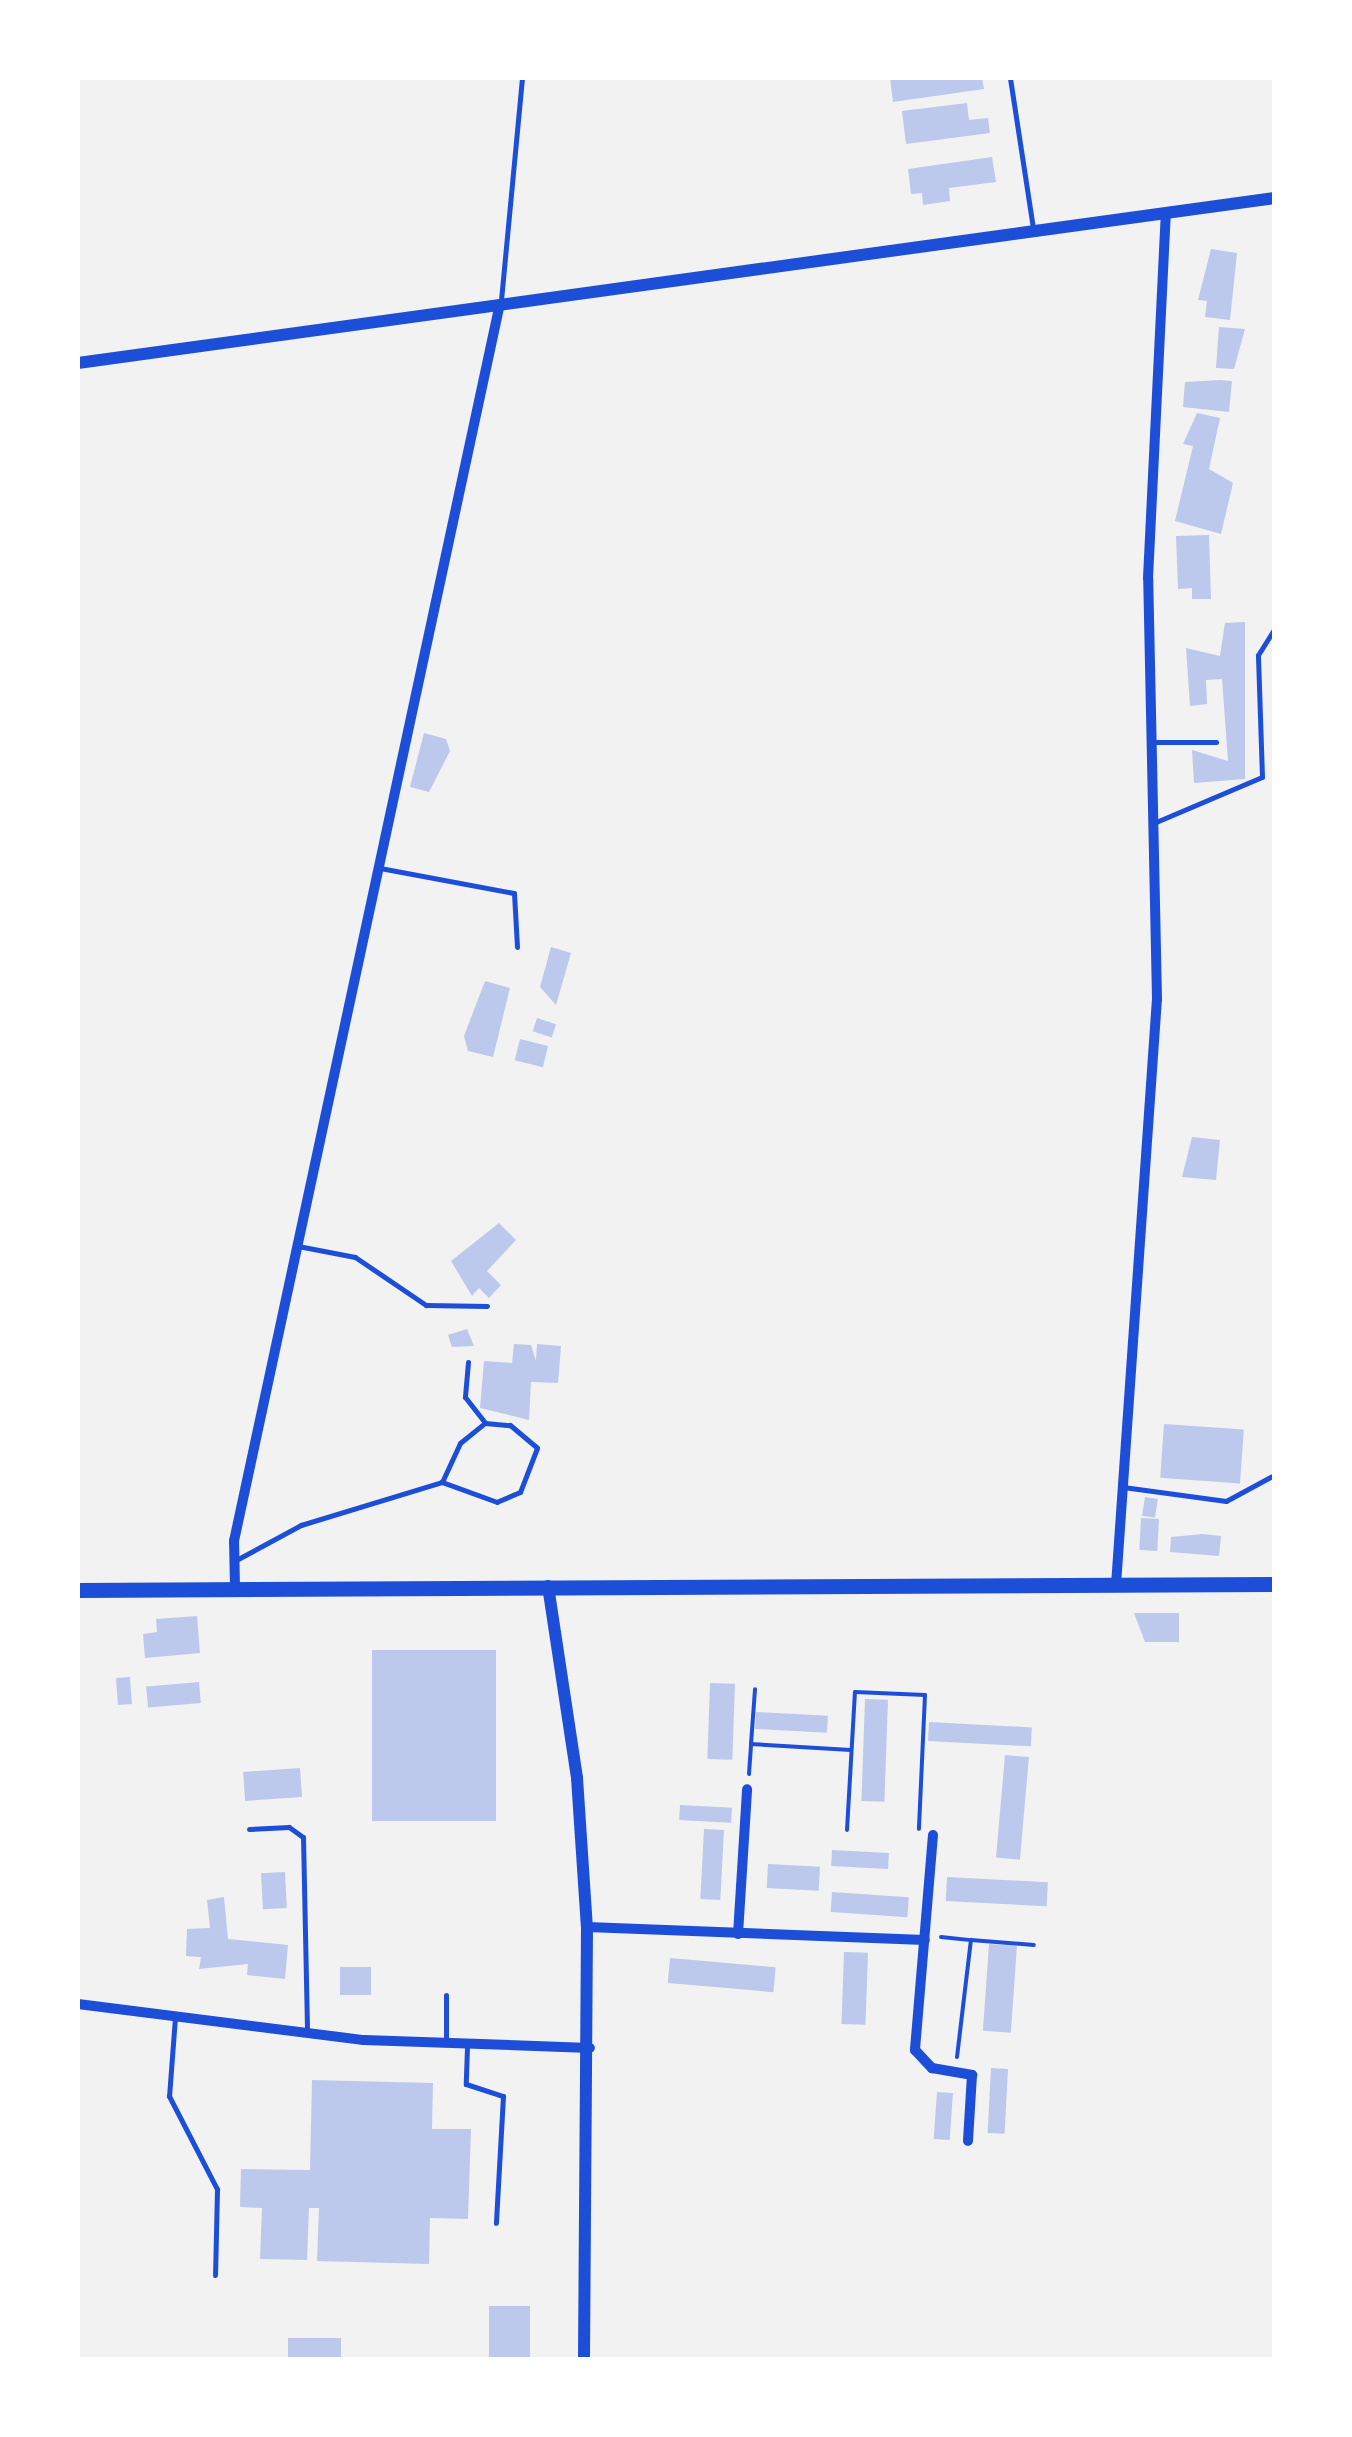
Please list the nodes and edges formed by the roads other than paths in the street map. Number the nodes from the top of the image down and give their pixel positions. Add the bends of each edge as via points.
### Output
1 (522, 78) edge
2 (1010, 78) edge
3 (1274, 198) edge
4 (1166, 214) junction
5 (1034, 232) junction
6 (499, 308) junction
7 (78, 363) edge
8 (1274, 630) edge
9 (1152, 742) junction
10 (1216, 742) dead end
11 (1153, 823) junction
12 (379, 867) junction
13 (517, 947) dead end
14 (298, 1246) junction
15 (487, 1306) dead end
16 (468, 1362) dead end
17 (485, 1424) junction
18 (1274, 1474) edge
19 (442, 1482) junction
20 (1123, 1488) junction
21 (235, 1561) junction
22 (1274, 1584) edge
23 (548, 1586) junction
24 (1116, 1586) junction
25 (235, 1587) junction
26 (78, 1590) edge
27 (747, 1788) road end
28 (249, 1829) dead end
29 (933, 1835) dead end
30 (586, 1927) junction
31 (738, 1934) junction
32 (926, 1938) junction
33 (446, 1995) dead end
34 (78, 2004) edge
35 (175, 2014) junction
36 (308, 2032) junction
37 (446, 2045) junction
38 (467, 2047) junction
39 (590, 2048) junction
40 (968, 2140) dead end
41 (496, 2223) dead end
42 (214, 2274) dead end
43 (584, 2360) edge

1 - 6 lane
2 - 5 lane
3 - 4 street
4 - 5 street
4 - 9 street via 1148,578
5 - 6 street
6 - 7 street
6 - 12 street
8 - 11 lane via 1258,656 1262,777
9 - 10 lane
9 - 11 street
11 - 20 street via 1153,1102
12 - 13 lane via 514,894
12 - 14 street
14 - 15 lane via 355,1256 426,1304
14 - 21 street
16 - 17 lane via 465,1396
17 - 19 lane via 460,1443
17 - 19 lane via 510,1425 538,1448 520,1492 497,1502
18 - 20 lane via 1226,1502
19 - 21 lane via 301,1525
20 - 24 street
21 - 25 street
22 - 24 main road
23 - 24 main road
23 - 25 main road
23 - 30 street via 577,1778
25 - 26 main road
27 - 31 street
28 - 36 lane via 289,1827 303,1837
29 - 32 street
30 - 31 street
30 - 39 street
31 - 32 street
32 - 40 street via 915,2050 932,2068 972,2075
33 - 37 lane
34 - 35 street
35 - 36 street
35 - 42 lane via 169,2096 217,2189
36 - 37 street
37 - 38 street
38 - 39 street
38 - 41 lane via 466,2084 503,2096
39 - 43 street

